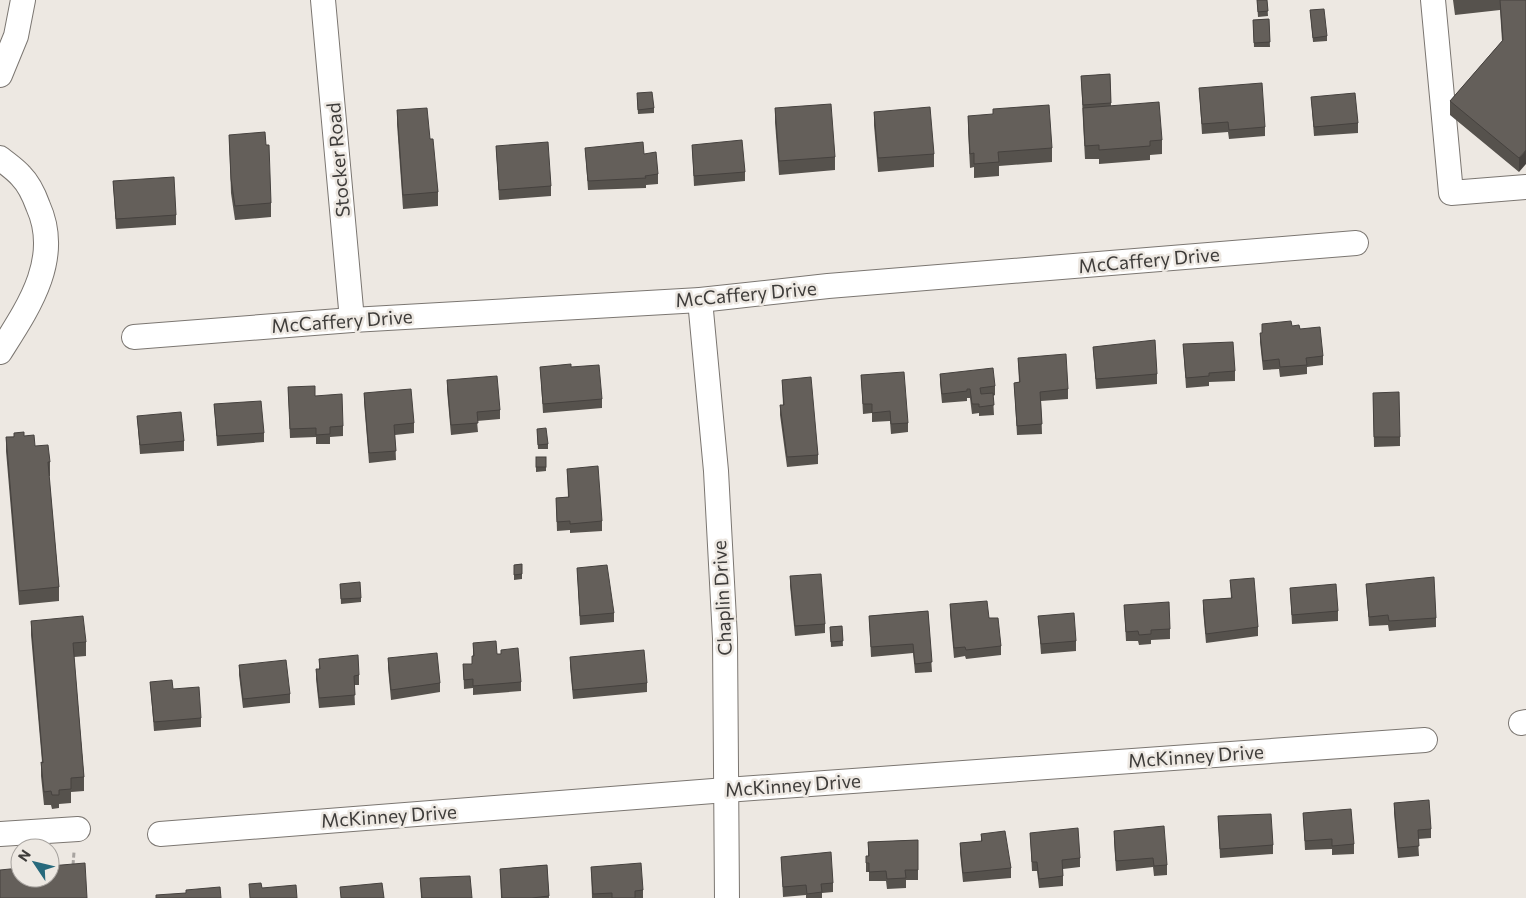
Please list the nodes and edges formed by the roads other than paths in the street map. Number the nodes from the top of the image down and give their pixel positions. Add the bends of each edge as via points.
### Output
1 (23, 0) edge
2 (323, 0) edge
3 (1433, 0) edge
4 (0, 75) edge
5 (0, 158) edge
6 (1526, 188) edge
7 (1356, 243) dead end
8 (700, 300) junction
9 (352, 320) junction
10 (134, 337) dead end
11 (0, 352) edge
12 (1425, 740) dead end
13 (726, 790) junction
14 (78, 829) dead end
15 (0, 834) edge
16 (160, 834) dead end
17 (727, 898) edge

1 - 4 street via 16,36
2 - 9 street, Stocker Road
3 - 6 street via 1451,193
5 - 11 street via 21,175 32,191 42,214 47,239 39,283
7 - 8 street, McCaffery Drive via 838,285
8 - 9 street, McCaffery Drive
8 - 13 street, Chaplin Drive via 716,471 725,638
9 - 10 street, McCaffery Drive
12 - 13 street, McKinney Drive
13 - 16 street, McKinney Drive
13 - 17 street, Chaplin Drive
14 - 15 street

